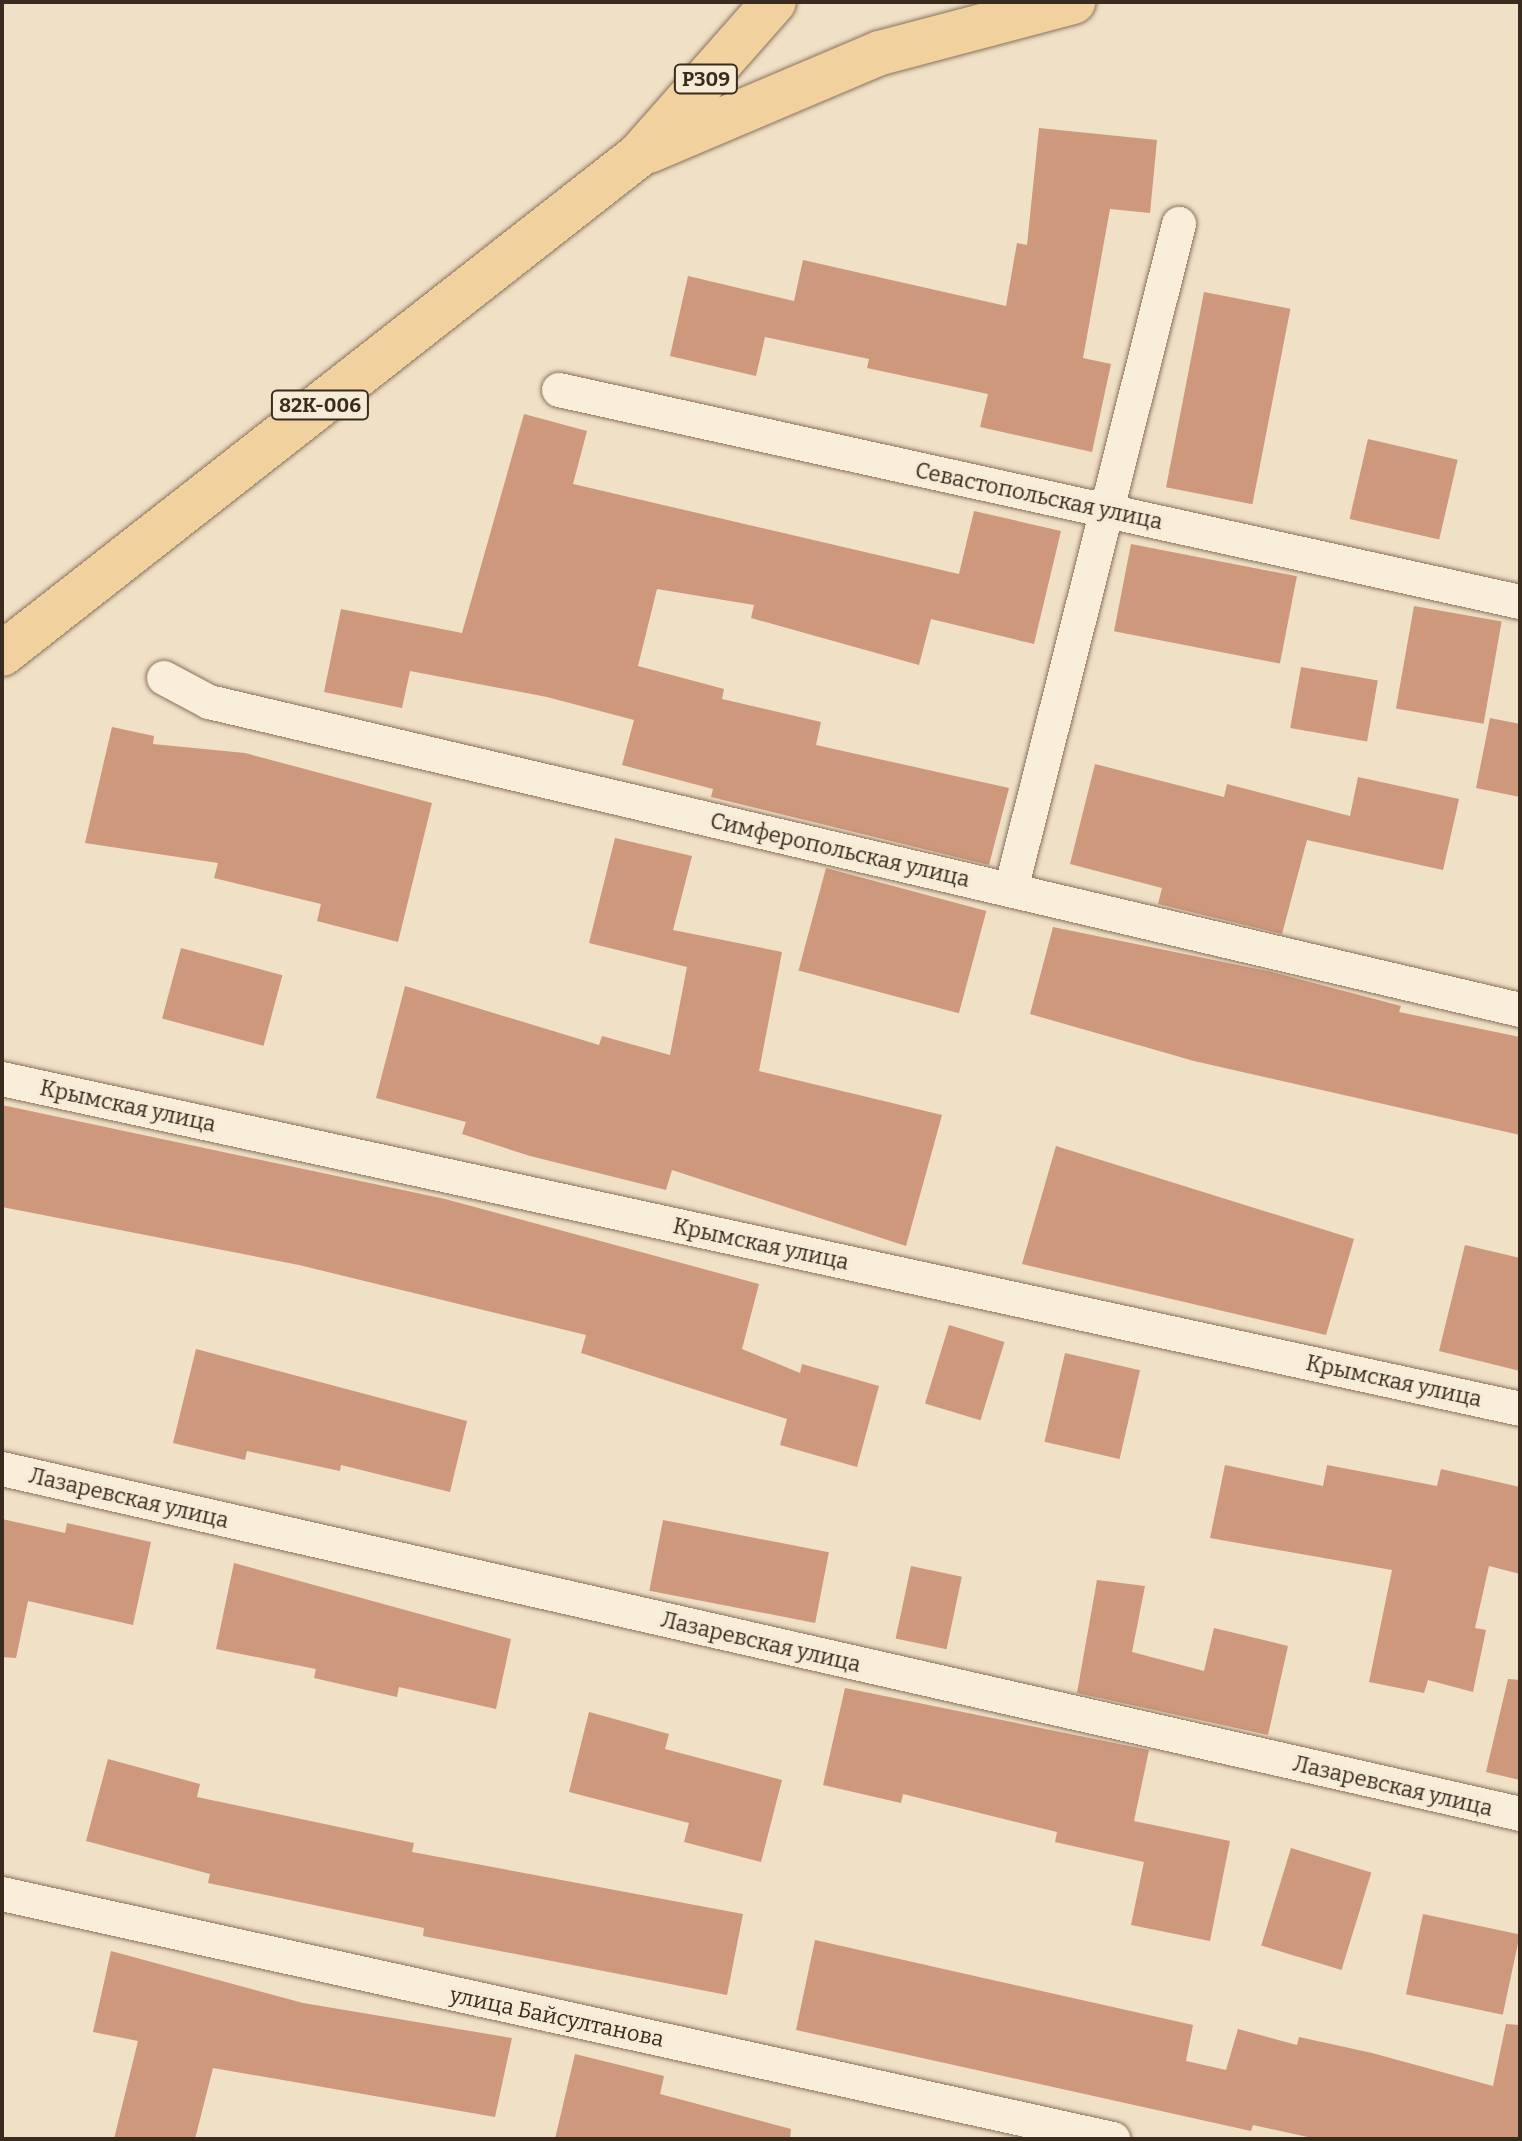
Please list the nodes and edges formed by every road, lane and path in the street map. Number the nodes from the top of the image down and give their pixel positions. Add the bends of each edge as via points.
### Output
1 (774, 2) edge
2 (1073, 2) edge
3 (639, 155) junction
4 (1179, 224) dead end
5 (559, 390) dead end
6 (1106, 511) junction
7 (1520, 602) edge
8 (2, 654) edge
9 (164, 678) dead end
10 (1011, 890) junction
11 (1520, 1010) edge
12 (2, 1079) edge
13 (1520, 1409) edge
14 (2, 1469) edge
15 (1520, 1814) edge
16 (2, 1894) edge
17 (1113, 2139) edge

1 - 3 main road, Р309
2 - 3 main road, 82К-006 via 880,53
3 - 8 main road, 82К-006
4 - 6 street
5 - 6 street, Севастопольская улица
6 - 7 street, Севастопольская улица
6 - 10 street
9 - 10 street, Симферопольская улица via 209,702
10 - 11 street, Симферопольская улица
12 - 13 street, Крымская улица
14 - 15 street, Лазаревская улица
16 - 17 street, улица Байсултанова

